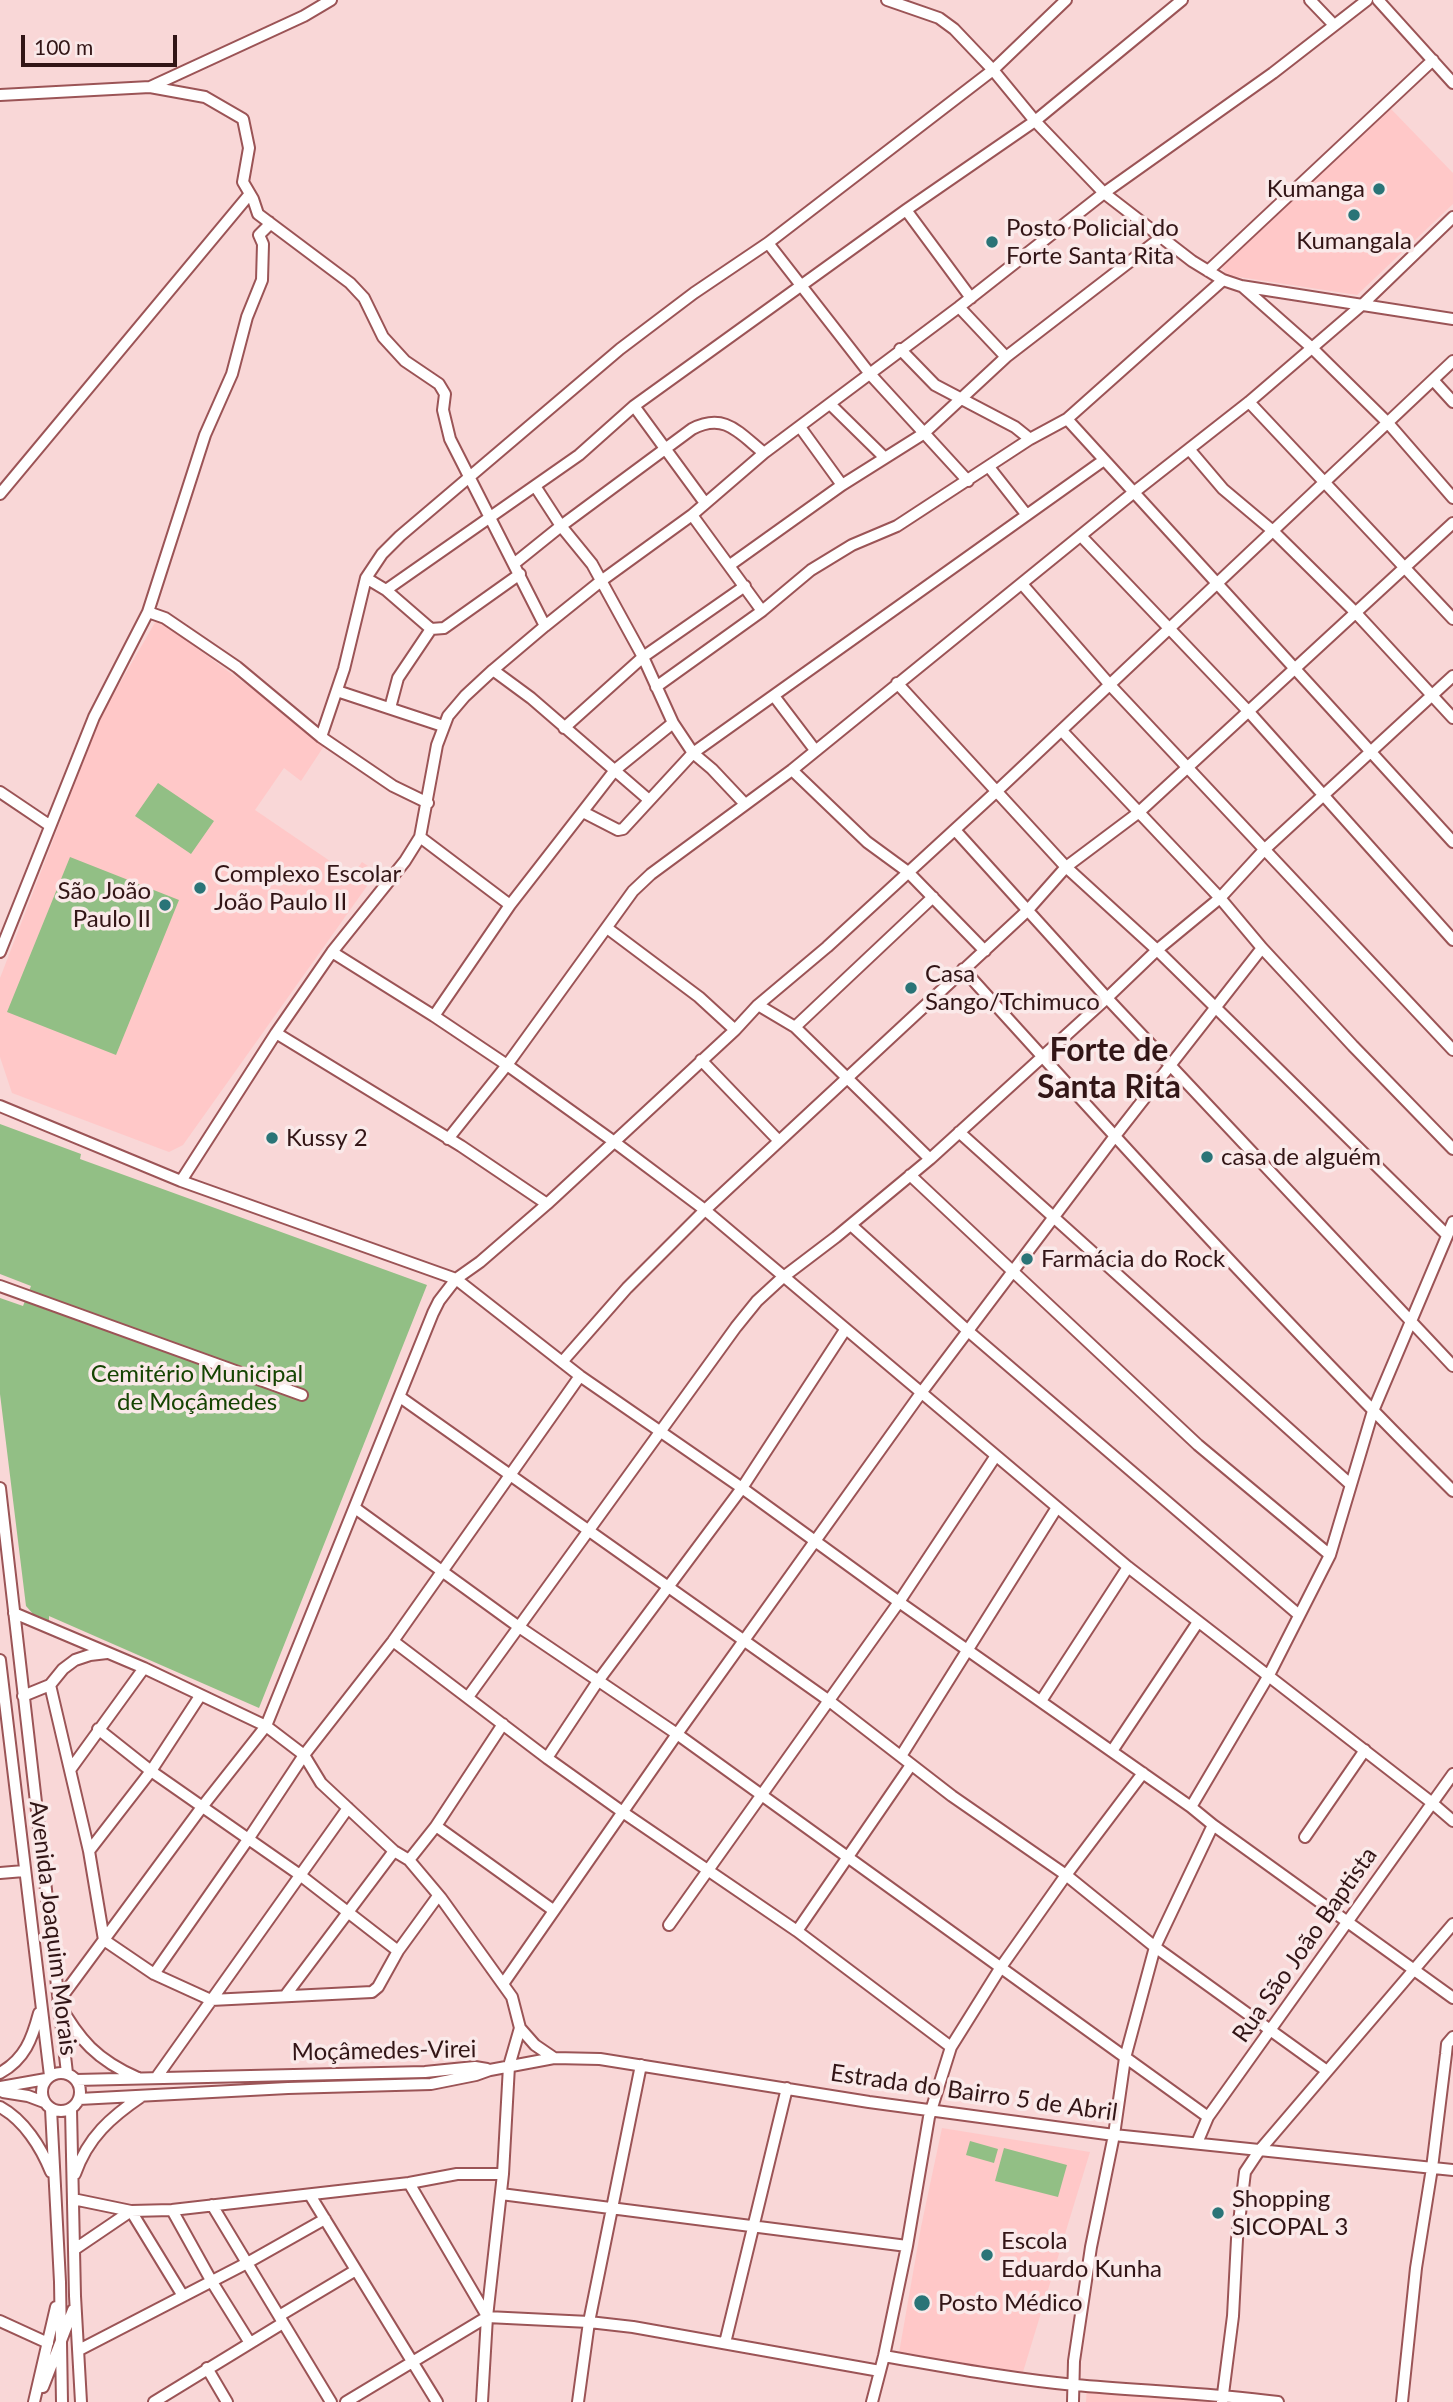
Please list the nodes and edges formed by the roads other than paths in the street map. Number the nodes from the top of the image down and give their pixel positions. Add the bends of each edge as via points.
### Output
1 (331, 0) edge
2 (887, 0) edge
3 (1066, 0) edge
4 (1182, 0) edge
5 (1310, 0) edge
6 (1367, 0) edge
7 (1378, 0) edge
8 (1334, 25) junction
9 (1433, 60) junction
10 (993, 69) junction
11 (1453, 83) edge
12 (149, 87) junction
13 (0, 95) edge
14 (1035, 121) junction
15 (1104, 193) junction
16 (249, 195) junction
17 (906, 210) junction
18 (1453, 218) edge
19 (269, 222) junction
20 (1163, 236) junction
21 (768, 243) junction
22 (1208, 271) junction
23 (1223, 280) junction
24 (801, 285) junction
25 (1241, 286) junction
26 (971, 298) junction
27 (1363, 304) junction
28 (959, 307) junction
29 (1453, 319) edge
30 (1312, 348) junction
31 (900, 349) junction
32 (1006, 357) junction
33 (1453, 361) edge
34 (870, 374) junction
35 (1433, 380) junction
36 (960, 400) junction
37 (1250, 402) junction
38 (1453, 402) edge
39 (830, 404) junction
40 (634, 406) junction
41 (1067, 419) junction
42 (1388, 423) junction
43 (800, 427) junction
44 (923, 434) junction
45 (1030, 439) junction
46 (666, 449) junction
47 (1189, 449) junction
48 (764, 453) junction
49 (886, 458) junction
50 (1104, 460) junction
51 (989, 467) junction
52 (470, 475) junction
53 (968, 481) junction
54 (1325, 482) junction
55 (842, 485) junction
56 (535, 486) junction
57 (1133, 493) junction
58 (0, 494) edge
59 (1453, 498) edge
60 (705, 503) junction
61 (1026, 514) junction
62 (692, 515) junction
63 (490, 518) junction
64 (1453, 523) edge
65 (561, 526) junction
66 (1273, 531) junction
67 (1080, 536) junction
68 (515, 563) junction
69 (730, 565) junction
70 (1405, 567) junction
71 (520, 574) junction
72 (366, 578) junction
73 (601, 581) junction
74 (1022, 584) junction
75 (1216, 585) junction
76 (745, 586) junction
77 (386, 590) junction
78 (148, 611) junction
79 (762, 611) junction
80 (1355, 612) junction
81 (1453, 619) edge
82 (545, 626) junction
83 (1171, 628) junction
84 (431, 629) junction
85 (643, 657) junction
86 (493, 670) junction
87 (1295, 670) junction
88 (1453, 676) edge
89 (897, 683) junction
90 (1110, 685) junction
91 (656, 687) junction
92 (337, 691) junction
93 (1433, 694) junction
94 (774, 696) junction
95 (390, 708) junction
96 (1249, 712) junction
97 (1453, 718) edge
98 (673, 723) junction
99 (443, 726) junction
100 (564, 728) junction
101 (1062, 731) junction
102 (321, 737) junction
103 (815, 750) junction
104 (1371, 751) junction
105 (693, 753) junction
106 (1188, 768) junction
107 (615, 770) junction
108 (792, 770) junction
109 (998, 790) junction
110 (0, 792) edge
111 (1324, 796) junction
112 (649, 800) junction
113 (428, 803) junction
114 (745, 804) junction
115 (583, 812) junction
116 (1138, 813) junction
117 (49, 825) junction
118 (955, 830) junction
119 (420, 837) junction
120 (1453, 842) edge
121 (1265, 849) junction
122 (1066, 867) junction
123 (908, 872) junction
124 (933, 897) junction
125 (1220, 898) junction
126 (510, 905) junction
127 (1027, 911) junction
128 (607, 928) junction
129 (1453, 940) edge
130 (1262, 948) junction
131 (1157, 950) junction
132 (0, 951) edge
133 (985, 951) junction
134 (332, 952) junction
135 (963, 969) junction
136 (1107, 999) junction
137 (758, 1005) junction
138 (1215, 1008) junction
139 (434, 1016) junction
140 (795, 1027) junction
141 (735, 1030) junction
142 (276, 1034) junction
143 (1453, 1050) edge
144 (1042, 1057) junction
145 (701, 1060) junction
146 (1170, 1064) junction
147 (507, 1065) junction
148 (849, 1077) junction
149 (0, 1106) edge
150 (959, 1132) junction
151 (1115, 1136) junction
152 (448, 1139) junction
153 (613, 1141) junction
154 (779, 1141) junction
155 (1453, 1149) edge
156 (930, 1159) junction
157 (910, 1175) junction
158 (181, 1181) junction
159 (547, 1204) junction
160 (705, 1210) junction
161 (1054, 1216) junction
162 (1453, 1222) edge
163 (850, 1224) junction
164 (1447, 1235) junction
165 (1013, 1270) junction
166 (782, 1278) junction
167 (456, 1279) junction
168 (0, 1286) edge
169 (1410, 1321) junction
170 (845, 1330) junction
171 (968, 1331) junction
172 (562, 1362) junction
173 (1453, 1366) edge
174 (580, 1376) junction
175 (921, 1393) junction
176 (302, 1395) dead end
177 (400, 1396) junction
178 (1373, 1411) junction
179 (661, 1432) junction
180 (995, 1457) junction
181 (511, 1474) junction
182 (1350, 1485) junction
183 (0, 1488) edge
184 (742, 1488) junction
185 (1453, 1491) edge
186 (355, 1508) junction
187 (1056, 1509) junction
188 (589, 1531) junction
189 (816, 1541) junction
190 (1330, 1555) junction
191 (1128, 1567) junction
192 (442, 1570) junction
193 (668, 1587) junction
194 (898, 1602) junction
195 (14, 1613) junction
196 (1299, 1615) junction
197 (1198, 1622) junction
198 (519, 1627) junction
199 (393, 1640) junction
200 (744, 1641) junction
201 (967, 1649) junction
202 (110, 1653) junction
203 (0, 1660) edge
204 (144, 1668) junction
205 (1269, 1675) junction
206 (598, 1681) junction
207 (50, 1685) junction
208 (23, 1696) junction
209 (200, 1696) junction
210 (468, 1697) junction
211 (828, 1700) junction
212 (1041, 1701) junction
213 (503, 1724) junction
214 (266, 1726) junction
215 (98, 1729) junction
216 (677, 1734) junction
217 (1365, 1750) junction
218 (1112, 1751) junction
219 (304, 1755) junction
220 (901, 1756) junction
221 (547, 1758) junction
222 (911, 1765) junction
223 (70, 1770) junction
224 (151, 1771) junction
225 (1143, 1773) junction
226 (1453, 1774) edge
227 (760, 1795) junction
228 (1431, 1802) junction
229 (202, 1807) junction
230 (1191, 1807) junction
231 (348, 1808) junction
232 (624, 1813) junction
233 (1453, 1822) edge
234 (1213, 1825) junction
235 (436, 1826) junction
236 (249, 1838) junction
237 (1305, 1838) dead end
238 (394, 1851) junction
239 (89, 1852) junction
240 (848, 1858) junction
241 (409, 1860) junction
242 (709, 1869) junction
243 (24, 1871) junction
244 (0, 1873) edge
245 (300, 1875) junction
246 (1066, 1875) junction
247 (438, 1896) junction
248 (553, 1910) junction
249 (346, 1911) junction
250 (1348, 1922) junction
251 (1453, 1924) edge
252 (669, 1925) dead end
253 (797, 1931) junction
254 (104, 1940) junction
255 (1155, 1947) junction
256 (398, 1951) junction
257 (1001, 1967) junction
258 (1415, 1970) junction
259 (154, 1973) junction
260 (503, 1984) junction
261 (285, 1996) junction
262 (1453, 1998) edge
263 (211, 2000) junction
264 (58, 2002) junction
265 (40, 2007) junction
266 (520, 2028) junction
267 (1272, 2029) junction
268 (1453, 2037) edge
269 (951, 2047) junction
270 (554, 2058) junction
271 (1125, 2058) junction
272 (641, 2064) junction
273 (509, 2066) junction
274 (490, 2070) junction
275 (1327, 2071) junction
276 (0, 2073) edge
277 (48, 2077) junction
278 (71, 2077) junction
279 (138, 2078) junction
280 (156, 2078) junction
281 (787, 2088) junction
282 (0, 2090) edge
283 (143, 2095) junction
284 (79, 2099) junction
285 (0, 2106) edge
286 (48, 2106) junction
287 (71, 2109) junction
288 (932, 2110) junction
289 (1209, 2117) junction
290 (1114, 2135) junction
291 (1197, 2143) junction
292 (1259, 2151) junction
293 (1432, 2168) junction
294 (1453, 2170) edge
295 (503, 2174) junction
296 (73, 2180) junction
297 (55, 2182) junction
298 (409, 2183) junction
299 (501, 2194) junction
300 (310, 2195) junction
301 (73, 2199) junction
302 (212, 2205) junction
303 (611, 2208) junction
304 (172, 2210) junction
305 (131, 2211) junction
306 (325, 2219) junction
307 (754, 2228) junction
308 (906, 2246) junction
309 (75, 2249) junction
310 (247, 2263) junction
311 (356, 2270) junction
312 (212, 2281) junction
313 (60, 2284) junction
314 (75, 2296) junction
315 (183, 2296) junction
316 (487, 2317) junction
317 (281, 2320) junction
318 (0, 2321) edge
319 (589, 2322) junction
320 (48, 2343) junction
321 (250, 2343) junction
322 (725, 2343) junction
323 (61, 2344) junction
324 (79, 2350) junction
325 (884, 2356) junction
326 (412, 2362) junction
327 (207, 2368) junction
328 (880, 2371) junction
329 (1074, 2385) junction
330 (1222, 2398) edge
331 (35, 2402) edge
332 (62, 2402) edge
333 (81, 2402) edge
334 (154, 2402) edge
335 (227, 2402) edge
336 (331, 2402) edge
337 (346, 2402) edge
338 (437, 2402) edge
339 (482, 2402) edge
340 (578, 2402) edge
341 (872, 2402) edge
342 (1073, 2402) edge
343 (1278, 2402) edge
344 (1402, 2402) edge

1 - 12 street
2 - 10 street via 939,18
3 - 10 street
4 - 14 street
5 - 8 street
6 - 8 street
7 - 9 street
8 - 15 street
9 - 11 street
9 - 22 street
10 - 14 street
10 - 21 street
12 - 13 street
12 - 16 street via 205,97 243,119 249,148 243,182
14 - 15 street
14 - 17 street
15 - 20 street
15 - 26 street
16 - 19 street via 258,214
16 - 58 street
17 - 24 street
17 - 26 street
18 - 27 street
19 - 52 street via 350,283 364,298 390,345 439,384 445,394 443,410 450,439
19 - 78 street via 259,235 262,280
20 - 22 street
20 - 32 street
21 - 24 street
21 - 52 street via 620,349
22 - 23 street
23 - 25 street
23 - 41 street
24 - 34 street
24 - 40 street
25 - 27 street
25 - 30 street
26 - 28 street
27 - 29 street
27 - 30 street
28 - 31 street
28 - 32 street
30 - 37 street
30 - 42 street
31 - 34 street
31 - 36 street via 935,385
32 - 36 street
33 - 35 street
34 - 39 street
34 - 44 street
35 - 38 street
35 - 42 street
36 - 44 street
36 - 45 street
37 - 47 street
37 - 54 street
39 - 43 street
39 - 49 street
40 - 46 street
40 - 56 street via 579,455
41 - 45 street
41 - 50 street
42 - 54 street
42 - 59 street
43 - 48 street
43 - 55 street
44 - 49 street
44 - 53 street
45 - 51 street
46 - 48 street via 692,429 714,421 729,425
46 - 60 street
46 - 65 street
47 - 57 street
47 - 66 street via 1223,489
48 - 60 street
49 - 55 street
50 - 57 street
50 - 61 street
51 - 53 street
51 - 61 street
52 - 63 street
52 - 72 street via 400,536
53 - 79 street via 897,526 833,555
54 - 66 street
54 - 70 street
55 - 69 street
56 - 63 street
56 - 65 street
57 - 67 street
57 - 75 street
60 - 62 street
61 - 94 street
62 - 69 street
62 - 73 street
63 - 68 street
63 - 77 street
64 - 70 street
65 - 68 street
65 - 73 street
66 - 75 street
66 - 80 street
67 - 74 street
67 - 83 street
68 - 71 street
69 - 76 street
70 - 80 street
70 - 81 street
71 - 82 street
71 - 84 street via 444,628
72 - 77 street
72 - 92 street
73 - 82 street
73 - 85 street
74 - 89 street
74 - 90 street
75 - 83 street
75 - 87 street
76 - 79 street
76 - 85 street
77 - 84 street
78 - 102 street via 237,667
78 - 117 street via 94,717
79 - 91 street
80 - 87 street
80 - 93 street
82 - 86 street
83 - 90 street
83 - 96 street
84 - 95 street via 398,678
85 - 91 street
85 - 100 street
86 - 99 street via 465,696
86 - 100 street
87 - 96 street
87 - 104 street
88 - 93 street
89 - 103 street
89 - 109 street
90 - 101 street
90 - 106 street
91 - 98 street
92 - 95 street
92 - 102 street
93 - 97 street
93 - 104 street
94 - 103 street
94 - 105 street
95 - 99 street
96 - 106 street
96 - 111 street
98 - 105 street
98 - 107 street
99 - 113 street
100 - 107 street
101 - 109 street
101 - 116 street
102 - 113 street via 393,786
103 - 108 street
104 - 111 street
104 - 120 street
105 - 112 street
105 - 114 street
106 - 116 street
106 - 121 street
107 - 112 street
107 - 115 street
108 - 114 street
108 - 123 street via 867,842
109 - 118 street
109 - 122 street
110 - 117 street
111 - 121 street
111 - 129 street
112 - 115 street via 621,830
113 - 119 street
114 - 128 street via 651,874
115 - 126 street
116 - 122 street
116 - 125 street
117 - 132 street
118 - 123 street
118 - 127 street
119 - 126 street
119 - 134 street
121 - 125 street
121 - 143 street
122 - 127 street
122 - 131 street
123 - 124 street
123 - 137 street
124 - 133 street
124 - 140 street
125 - 130 street
125 - 131 street
126 - 139 street
127 - 133 street
127 - 136 street
128 - 141 street
128 - 147 street
130 - 138 street
130 - 155 street
131 - 136 street
131 - 138 street
133 - 135 street
134 - 139 street
134 - 142 street
135 - 144 street
135 - 148 street
136 - 144 street
136 - 146 street
137 - 140 street
137 - 141 street
138 - 146 street
138 - 164 street
139 - 147 street
140 - 148 street
141 - 145 street
142 - 152 street
142 - 158 street
144 - 150 street
144 - 151 street
145 - 153 street
145 - 154 street
146 - 151 street
146 - 169 street
147 - 152 street
147 - 153 street
148 - 154 street
148 - 156 street
149 - 158 street
150 - 156 street
150 - 161 street
151 - 161 street
151 - 178 street
152 - 159 street
153 - 159 street
153 - 160 street
154 - 160 street
156 - 157 street
157 - 163 street
157 - 165 street
158 - 167 street
159 - 167 street
160 - 166 street
160 - 172 street
161 - 165 street
161 - 182 street
162 - 164 street
163 - 166 street
163 - 171 street
164 - 169 street
165 - 171 street
165 - 190 street via 1198,1445
166 - 170 street
166 - 179 street via 736,1327
167 - 172 street
167 - 177 street via 433,1313
168 - 176 street
169 - 173 street
169 - 178 street
170 - 175 street
170 - 184 street
171 - 175 street
171 - 196 street
172 - 174 street
174 - 179 street
174 - 181 street
175 - 180 street
175 - 189 street
177 - 181 street
177 - 186 street
178 - 182 street
178 - 185 street
179 - 184 street
179 - 188 street
180 - 187 street
180 - 194 street
181 - 188 street
181 - 192 street
182 - 190 street
183 - 195 street, Avenida Joaquim Morais
184 - 189 street
184 - 193 street
186 - 192 street
186 - 214 street
187 - 191 street
187 - 201 street
188 - 193 street
188 - 198 street
189 - 194 street
189 - 200 street
190 - 196 street
191 - 197 street
191 - 212 street
192 - 198 street
192 - 199 street
193 - 200 street
193 - 206 street
194 - 201 street
194 - 211 street
195 - 202 street
195 - 208 street, Avenida Joaquim Morais
196 - 205 street
197 - 205 street
197 - 218 street
198 - 206 street
198 - 210 street
199 - 210 street
199 - 219 street
200 - 211 street
200 - 216 street
201 - 212 street
201 - 220 street
202 - 204 street
202 - 207 street via 75,1660
203 - 243 street, Avenida Joaquim Morais
204 - 209 street
204 - 215 street
205 - 217 street
205 - 230 street
206 - 216 street
206 - 221 street
207 - 208 street
207 - 223 street
208 - 264 street, Avenida Joaquim Morais
209 - 214 street
209 - 224 street
210 - 213 street
211 - 220 street
211 - 227 street
212 - 218 street
213 - 221 street
213 - 235 street
214 - 219 street
214 - 229 street
215 - 223 street
215 - 224 street
216 - 227 street
216 - 232 street
217 - 228 street
217 - 237 street
218 - 225 street
219 - 231 street via 321,1783
219 - 236 street
220 - 222 street
221 - 232 street
222 - 240 street
222 - 246 street
223 - 239 street
224 - 229 street
224 - 239 street
225 - 230 street
225 - 246 street
226 - 228 street, Rua São João Baptista
227 - 240 street
227 - 242 street
228 - 233 street
228 - 250 street, Rua São João Baptista
229 - 236 street
229 - 254 street
230 - 234 street
231 - 238 street
231 - 245 street
232 - 242 street
232 - 248 street
234 - 250 street
234 - 255 street
235 - 241 street
235 - 248 street
236 - 245 street
236 - 259 street
238 - 241 street
238 - 249 street
239 - 254 street
240 - 253 street
240 - 257 street
241 - 247 street
242 - 252 street
242 - 253 street
243 - 244 street
243 - 265 street, Avenida Joaquim Morais
245 - 249 street
245 - 263 street
246 - 255 street
246 - 257 street
247 - 256 street
247 - 260 street
248 - 260 street
249 - 256 street
249 - 261 street
250 - 258 street
250 - 267 street, Rua São João Baptista
251 - 258 street
253 - 269 street
254 - 259 street
254 - 264 street
255 - 267 street
255 - 271 street
256 - 261 street via 372,1992
257 - 269 street
257 - 271 street
258 - 262 street
258 - 275 street
259 - 263 street
260 - 266 street via 512,1997
261 - 263 street
263 - 280 street
264 - 278 street, Avenida Joaquim Morais
264 - 279 street via 89,2048
265 - 276 street via 31,2040
265 - 277 street, Avenida Joaquim Morais
266 - 270 street
266 - 273 street
267 - 275 street
267 - 289 street, Rua São João Baptista
268 - 293 street via 1447,2044
269 - 288 street
270 - 272 street, Estrada do Bairro 5 de Abril
270 - 273 street, Estrada do Bairro 5 de Abril
271 - 289 street
271 - 290 street
272 - 281 street, Estrada do Bairro 5 de Abril
272 - 303 street
273 - 274 street, Estrada do Bairro 5 de Abril
273 - 295 street
274 - 280 street, Moçâmedes-Virei
274 - 283 street, Moçâmedes-Virei via 431,2084
275 - 292 street
277 - 278 street
277 - 282 street
277 - 286 street via 41,2091
278 - 279 street, Moçâmedes-Virei
278 - 284 street
279 - 280 street, Moçâmedes-Virei
281 - 288 street, Estrada do Bairro 5 de Abril
281 - 307 street
282 - 286 street
283 - 284 street, Moçâmedes-Virei
283 - 296 street via 95,2135
284 - 287 street
285 - 297 street via 29,2131
286 - 287 street via 60,2112
286 - 297 street
287 - 296 street
288 - 290 street, Estrada do Bairro 5 de Abril
288 - 308 street
289 - 291 street, Rua São João Baptista
290 - 291 street, Estrada do Bairro 5 de Abril
290 - 329 street via 1091,2247
291 - 292 street, Estrada do Bairro 5 de Abril
292 - 293 street, Estrada do Bairro 5 de Abril
292 - 330 street via 1245,2172
293 - 294 street, Estrada do Bairro 5 de Abril
293 - 344 street
295 - 298 street via 457,2174
295 - 299 street
296 - 301 street
297 - 313 street
298 - 300 street
298 - 316 street
299 - 303 street
299 - 316 street
300 - 302 street
300 - 306 street
301 - 305 street
301 - 309 street
302 - 304 street
302 - 310 street
303 - 307 street
303 - 319 street
304 - 305 street
304 - 312 street
305 - 309 street
305 - 315 street
306 - 310 street
306 - 311 street
307 - 308 street
307 - 322 street
308 - 325 street
309 - 314 street
310 - 312 street
310 - 317 street
311 - 317 street
311 - 326 street
312 - 315 street
312 - 321 street
313 - 320 street
313 - 323 street
314 - 323 street
314 - 324 street
315 - 324 street
316 - 319 street
316 - 326 street
316 - 339 street
317 - 321 street
317 - 336 street
318 - 320 street
319 - 322 street
319 - 340 street
320 - 331 street
321 - 327 street
322 - 328 street
323 - 331 street
323 - 332 street
324 - 333 street
325 - 328 street
325 - 329 street
326 - 337 street
326 - 338 street
327 - 334 street
327 - 335 street
328 - 341 street
329 - 330 street
329 - 342 street
330 - 343 street

